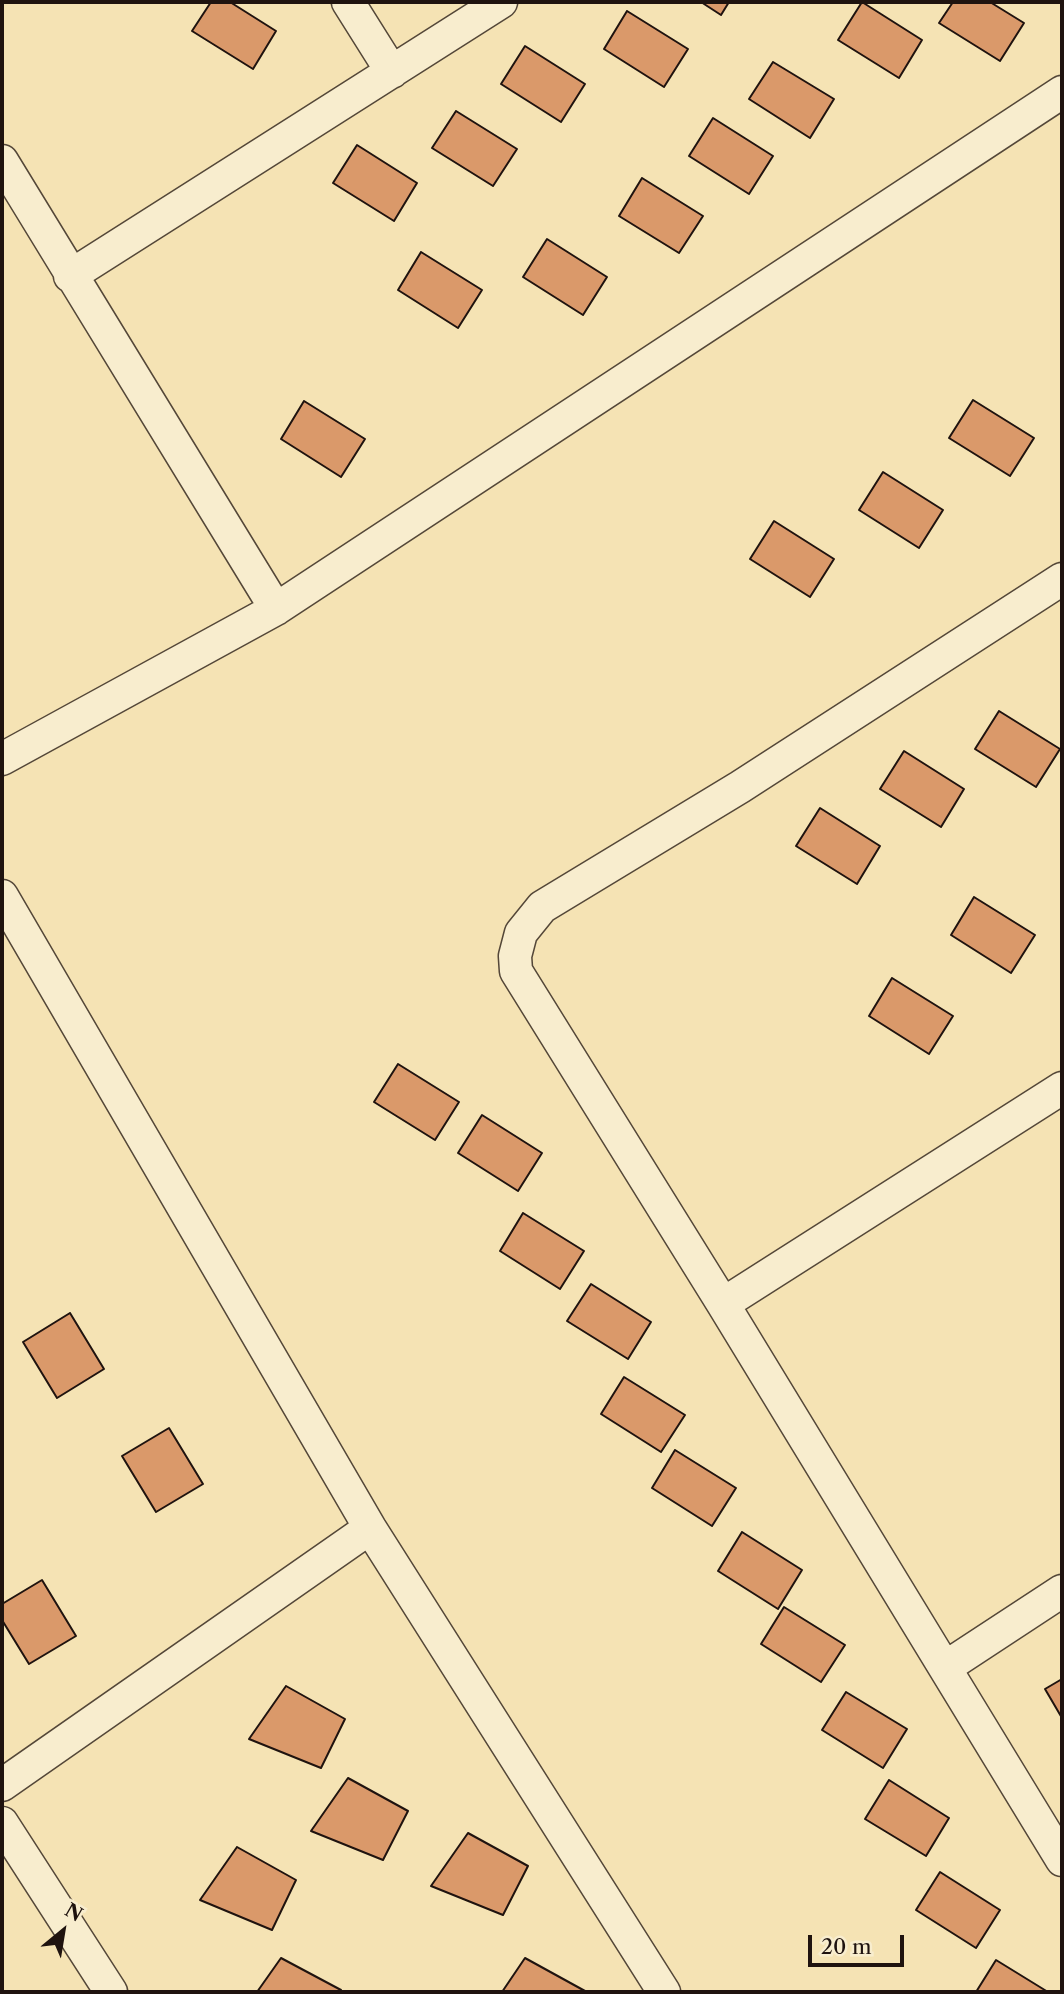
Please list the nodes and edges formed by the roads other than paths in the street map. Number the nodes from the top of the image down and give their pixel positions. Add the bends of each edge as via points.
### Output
1 (348, 2) edge
2 (501, 2) edge
3 (391, 72) junction
4 (1062, 92) edge
5 (2, 161) edge
6 (71, 276) junction
7 (1062, 579) edge
8 (276, 609) junction
9 (2, 759) edge
10 (2, 896) edge
11 (1062, 1088) edge
12 (723, 1304) junction
13 (370, 1528) junction
14 (1062, 1591) edge
15 (946, 1667) junction
16 (2, 1785) edge
17 (2, 1823) edge
18 (1062, 1860) edge
19 (111, 1992) edge
20 (664, 1992) edge

1 - 3 street
2 - 3 street
3 - 6 street
4 - 8 street
5 - 6 street
6 - 8 street
7 - 12 street via 740,787 541,907 522,933 516,971
8 - 9 street
10 - 13 street
11 - 12 street
12 - 15 street
13 - 16 street
13 - 20 street
14 - 15 street
15 - 18 street
17 - 19 street

